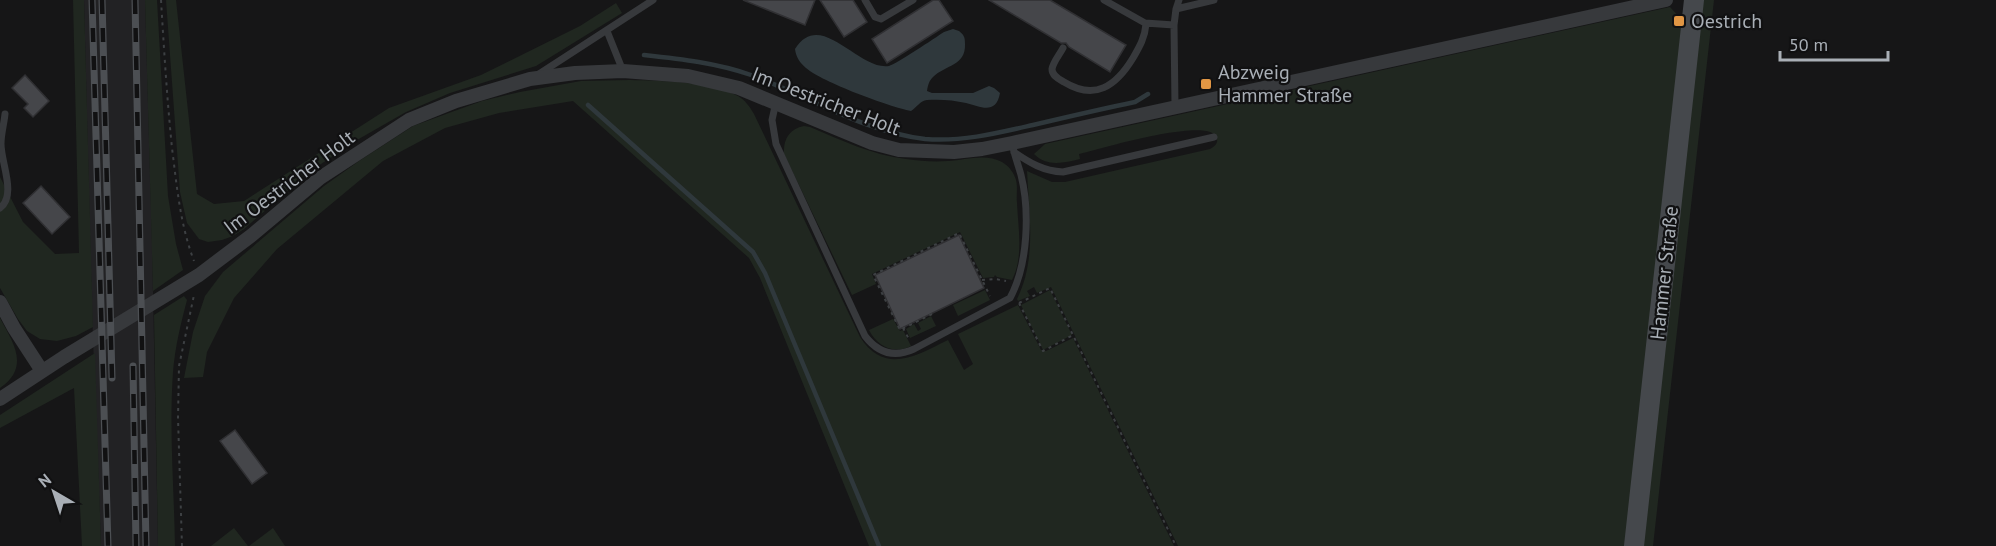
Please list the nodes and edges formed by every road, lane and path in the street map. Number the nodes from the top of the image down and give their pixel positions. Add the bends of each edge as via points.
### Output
1 (161, 0) edge
2 (653, 0) edge
3 (864, 0) edge
4 (913, 0) edge
5 (1104, 0) edge
6 (1179, 0) edge
7 (1214, 0) edge
8 (1666, 0) edge
9 (1694, 0) edge
10 (1176, 9) junction
11 (1146, 24) junction
12 (1174, 26) junction
13 (607, 31) junction
14 (1063, 48) dead end
15 (623, 71) junction
16 (530, 79) junction
17 (776, 102) junction
18 (1175, 106) junction
19 (5, 114) dead end
20 (1214, 137) dead end
21 (1013, 148) junction
22 (0, 208) edge
23 (199, 275) junction
24 (982, 280) junction
25 (1018, 283) junction
26 (1010, 298) junction
27 (0, 302) edge
28 (1019, 303) junction
29 (995, 306) junction
30 (932, 314) dead end
31 (1073, 335) junction
32 (42, 371) junction
33 (0, 399) edge
34 (182, 546) edge
35 (1176, 546) edge
36 (1634, 546) edge

1 - 23 path via 179,210
2 - 13 lane
3 - 4 lane via 875,17 881,19
5 - 11 lane
6 - 10 lane
7 - 10 lane
8 - 18 street, Im Oestricher Holt
9 - 36 main road, Hammer Straße
10 - 12 lane
11 - 12 lane
11 - 14 lane via 1142,44 1123,74 1101,88 1083,91 1053,74
12 - 18 lane
13 - 15 lane
13 - 16 lane
15 - 16 street, Im Oestricher Holt
15 - 17 street, Im Oestricher Holt via 714,81
16 - 23 street, Im Oestricher Holt via 409,120 320,178
17 - 21 street, Im Oestricher Holt via 863,140 899,150 926,153
17 - 29 lane via 772,120 776,144 872,344 883,352 905,353
18 - 21 street, Im Oestricher Holt
19 - 22 lane via 1,144 9,195
20 - 21 lane via 1063,172 1039,168
21 - 25 lane via 1024,207
23 - 32 street, Im Oestricher Holt
23 - 34 path via 180,366
24 - 25 path
24 - 29 path
24 - 30 path via 959,233 873,275 900,330
25 - 26 lane
26 - 28 path
26 - 29 lane
27 - 32 street
28 - 31 path via 1050,288
28 - 31 path via 1042,351
31 - 35 path
32 - 33 street, Im Oestricher Holt

